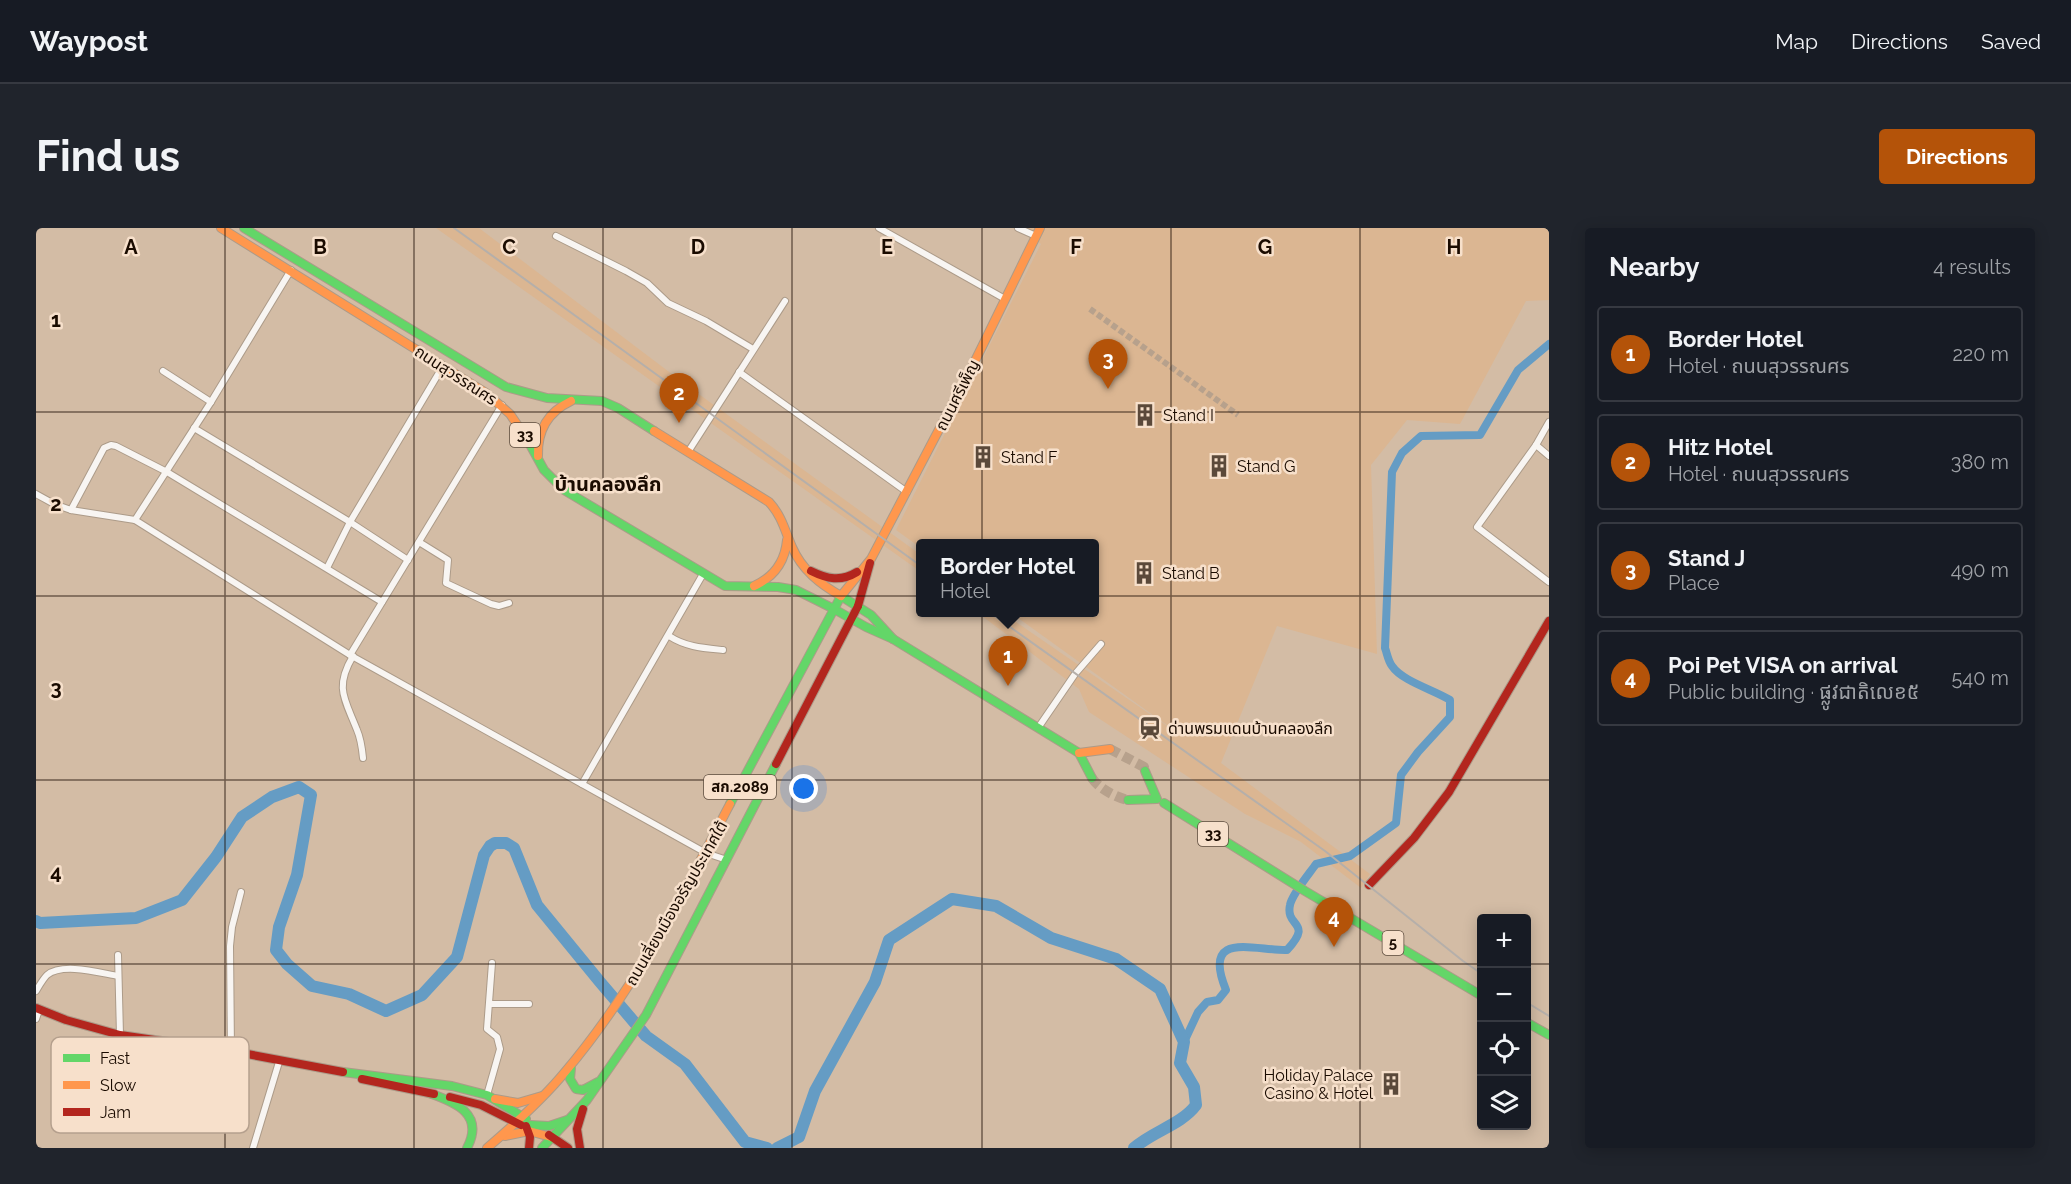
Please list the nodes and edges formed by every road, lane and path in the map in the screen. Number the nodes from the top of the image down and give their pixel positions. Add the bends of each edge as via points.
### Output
1 (221, 228) edge
2 (244, 228) edge
3 (879, 228) edge
4 (1018, 228) edge
5 (1038, 232) edge
6 (556, 237) dead end
7 (291, 270) junction
8 (1005, 299) junction
9 (784, 301) dead end
10 (753, 350) junction
11 (443, 366) junction
12 (164, 371) dead end
13 (739, 372) junction
14 (577, 399) junction
15 (211, 402) junction
16 (502, 405) junction
17 (1549, 422) edge
18 (194, 428) junction
19 (1536, 445) junction
20 (688, 452) junction
21 (1549, 456) edge
22 (542, 467) junction
23 (167, 472) junction
24 (907, 492) junction
25 (36, 494) edge
26 (71, 510) junction
27 (135, 520) junction
28 (350, 522) junction
29 (788, 535) junction
30 (419, 542) junction
31 (408, 560) junction
32 (871, 560) junction
33 (327, 568) junction
34 (804, 568) junction
35 (703, 574) junction
36 (1549, 582) edge
37 (748, 588) junction
38 (841, 596) junction
39 (382, 602) junction
40 (509, 603) dead end
41 (858, 606) junction
42 (834, 609) junction
43 (851, 619) junction
44 (1549, 621) edge
45 (669, 636) junction
46 (893, 639) junction
47 (1101, 644) dead end
48 (723, 650) dead end
49 (351, 655) junction
50 (1038, 728) junction
51 (1110, 749) tunnel mouth
52 (1079, 753) junction
53 (363, 758) dead end
54 (1145, 771) tunnel mouth
55 (1092, 778) tunnel mouth
56 (582, 783) junction
57 (1128, 800) tunnel mouth
58 (1164, 803) dead end
59 (706, 853) junction
60 (727, 860) junction
61 (1369, 885) dead end
62 (1305, 891) joint
63 (241, 892) dead end
64 (118, 955) dead end
65 (492, 963) dead end
66 (118, 976) junction
67 (36, 991) edge
68 (1477, 993) edge
69 (489, 1004) junction
70 (529, 1004) dead end
71 (37, 1012) edge
72 (1531, 1024) edge
73 (120, 1035) junction
74 (1549, 1035) edge
75 (134, 1037) edge
76 (231, 1037) edge
77 (249, 1055) edge
78 (279, 1062) junction
79 (571, 1067) junction
80 (333, 1071) junction
81 (603, 1079) junction
82 (429, 1093) junction
83 (546, 1094) junction
84 (491, 1097) junction
85 (587, 1100) junction
86 (537, 1103) junction
87 (570, 1119) junction
88 (525, 1124) junction
89 (499, 1138) junction
90 (549, 1143) edge
91 (253, 1148) edge
92 (468, 1148) edge
93 (487, 1148) edge
94 (529, 1148) edge
95 (568, 1148) edge
96 (580, 1148) edge

1 - 7 main road, ถนนสุวรรณศร / 33
2 - 14 main road, ถนนสุวรรณศร via 493,381 536,397
3 - 8 street
4 - 5 street
5 - 8 main road, ถนนศรีเพ็ญ
6 - 10 street via 626,271 668,303
7 - 11 main road, ถนนสุวรรณศร / 33
7 - 15 street
8 - 24 main road, ถนนศรีเพ็ญ
9 - 10 street
10 - 13 street
11 - 16 main road, ถนนสุวรรณศร / 33
11 - 28 street
12 - 15 street
13 - 20 street
13 - 24 street
14 - 20 main road, ถนนสุวรรณศร via 603,401
14 - 22 main road via 554,410 544,422 537,445
15 - 18 street
16 - 22 main road, ถนนสุวรรณศร / 33 via 521,428
16 - 30 street
17 - 19 street
18 - 23 street
18 - 28 street
19 - 21 street
19 - 36 street via 1477,527
20 - 29 main road, ถนนสุวรรณศร via 769,502 782,518
22 - 35 main road, ถนนสุวรรณศร / 33 via 564,490
23 - 26 street via 116,446 107,446
23 - 27 street
23 - 33 street
24 - 32 main road, ถนนศรีเพ็ญ
25 - 26 street
26 - 27 street
27 - 49 street
28 - 31 street
28 - 33 street
29 - 34 main road, ถนนสุวรรณศร
29 - 37 main road via 781,566 760,584
30 - 31 street
30 - 40 street via 448,560 446,583 491,604
31 - 39 street
32 - 34 main road via 848,578 834,580
32 - 38 main road, ถนนศรีเพ็ญ
32 - 41 main road, ถนนศรีเพ็ญ
33 - 39 street
34 - 38 main road, ถนนสุวรรณศร
35 - 37 main road, ถนนสุวรรณศร / 33 via 725,586
35 - 45 street
37 - 42 main road, ถนนสุวรรณศร / 33 via 798,591
38 - 41 main road, ถนนสุวรรณศร
38 - 42 main road, ถนนเลี่ยงเมืองอรัญประเทศใต้ / สก.2089
39 - 49 street
41 - 43 main road, ถนนเลี่ยงเมืองอรัญประเทศใต้ / สก.2089
41 - 46 main road, ถนนสุวรรณศร
42 - 43 main road, ถนนสุวรรณศร / 33
42 - 59 main road, ถนนเลี่ยงเมืองอรัญประเทศใต้ / สก.2089
43 - 46 main road, ถนนสุวรรณศร / 33
43 - 60 main road, ถนนเลี่ยงเมืองอรัญประเทศใต้ / สก.2089
44 - 61 main road via 1449,792 1414,838
45 - 48 street via 689,646
45 - 56 street
46 - 50 main road, ถนนสุวรรณศร
47 - 50 street
49 - 53 street via 342,692 361,741
49 - 56 street
50 - 52 main road, ถนนสุวรรณศร
51 - 52 main road
52 - 55 main road
54 - 57 main road via 1157,799
56 - 59 street
58 - 62 main road, 33
59 - 60 street
59 - 79 main road, ถนนเลี่ยงเมืองอรัญประเทศใต้ / สก.2089 via 635,975
60 - 81 main road, ถนนเลี่ยงเมืองอรัญประเทศใต้ / สก.2089 via 656,996
62 - 68 main road, 5
63 - 76 street via 230,946
64 - 66 street
65 - 69 street
66 - 67 street via 63,969 46,976
66 - 73 street
69 - 70 street
69 - 84 street via 487,1029 497,1037 500,1048
71 - 73 main road
72 - 74 main road
73 - 75 main road
77 - 78 main road
78 - 80 main road
78 - 91 street
79 - 81 main road via 570,1079 576,1089 590,1088
79 - 83 main road, ถนนเลี่ยงเมืองอรัญประเทศใต้ / สก.2089
80 - 82 main road
80 - 84 main road via 419,1081
81 - 85 main road, ถนนเลี่ยงเมืองอรัญประเทศใต้ / สก.2089
82 - 88 main road via 481,1105
82 - 92 main road via 460,1106 467,1114 472,1135
83 - 84 main road via 518,1103
83 - 86 main road, ถนนเลี่ยงเมืองอรัญประเทศใต้ / สก.2089
84 - 88 main road
85 - 87 main road, ถนนเลี่ยงเมืองอรัญประเทศใต้ / สก.2089
85 - 96 main road via 577,1129
86 - 88 main road, ถนนเลี่ยงเมืองอรัญประเทศใต้ / สก.2089
86 - 88 main road via 534,1117
87 - 88 main road via 549,1126
87 - 90 main road, ถนนเลี่ยงเมืองอรัญประเทศใต้ / สก.2089
88 - 89 main road, ถนนเลี่ยงเมืองอรัญประเทศใต้ / สก.2089
88 - 89 main road
88 - 90 main road
88 - 94 main road
89 - 93 main road, ถนนเลี่ยงเมืองอรัญประเทศใต้ / สก.2089
90 - 95 main road

